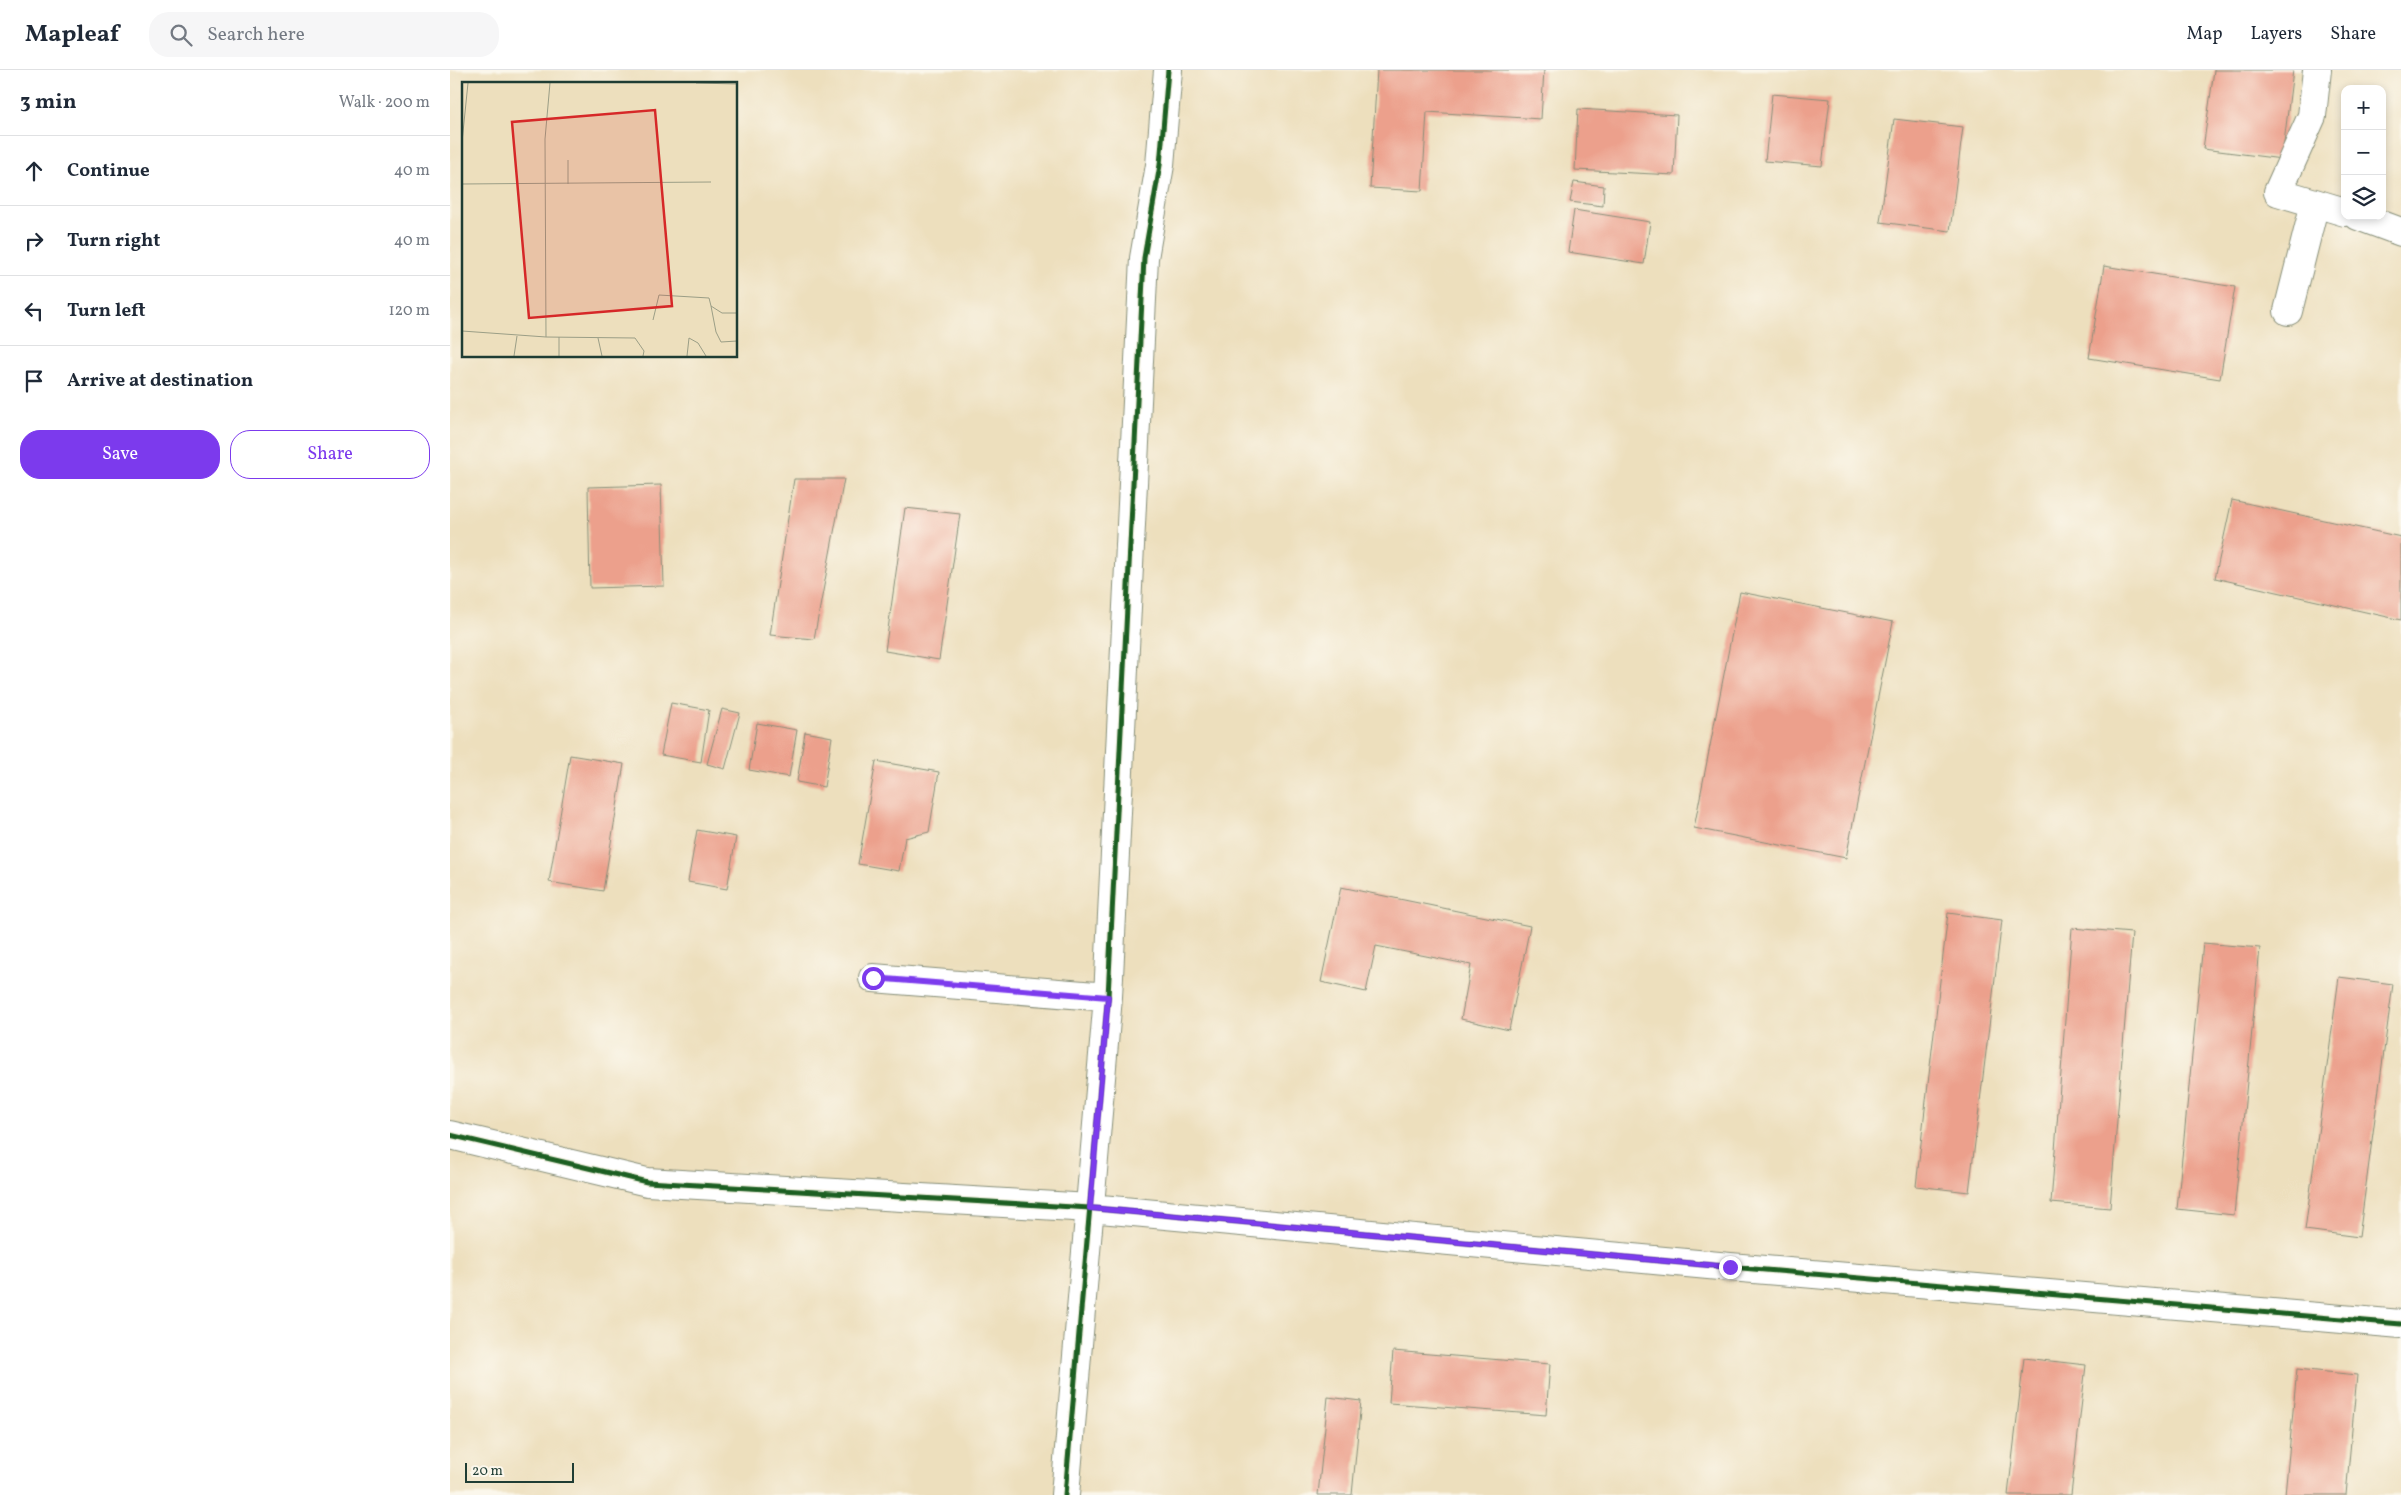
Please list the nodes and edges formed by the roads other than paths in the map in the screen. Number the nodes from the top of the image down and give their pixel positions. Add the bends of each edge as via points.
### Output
1 (1168, 70) edge
2 (2317, 70) edge
3 (2315, 203) junction
4 (2341, 211) edge
5 (2369, 220) edge
6 (2401, 232) edge
7 (2288, 311) dead end
8 (873, 978) dead end
9 (1108, 997) junction
10 (450, 1135) edge
11 (1090, 1208) junction
12 (2401, 1324) edge
13 (1065, 1495) edge

1 - 9 street via 1160,165 1144,258
2 - 3 street via 2312,116 2278,192
3 - 4 street
3 - 7 street
5 - 6 street
8 - 9 street
9 - 11 street
10 - 11 street via 647,1182
11 - 12 street
11 - 13 street

